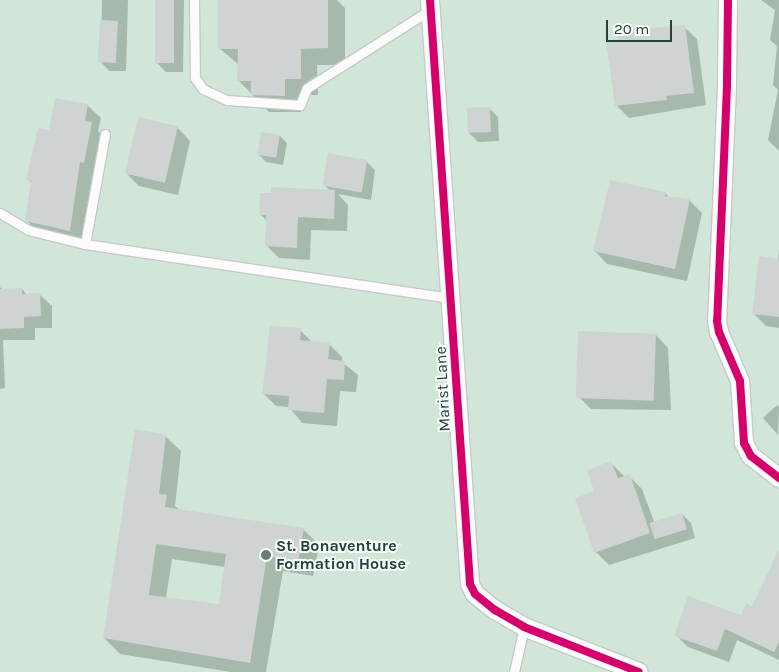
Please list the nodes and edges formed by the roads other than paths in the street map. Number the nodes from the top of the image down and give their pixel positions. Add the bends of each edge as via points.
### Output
1 (194, 0) edge
2 (728, 0) edge
3 (430, 5) edge
4 (105, 134) dead end
5 (0, 213) edge
6 (85, 244) junction
7 (452, 298) junction
8 (779, 478) edge
9 (524, 627) junction
10 (514, 672) edge
11 (639, 672) edge

1 - 3 lane via 196,78 203,88 228,100 300,105 307,88
2 - 8 street via 717,321 740,381 744,442 751,456
3 - 7 street, Marist Lane
4 - 6 lane
5 - 6 lane via 28,230
6 - 7 lane
7 - 9 street, Marist Lane via 470,584 475,594 495,610
9 - 10 lane
9 - 11 street, Marist Lane

